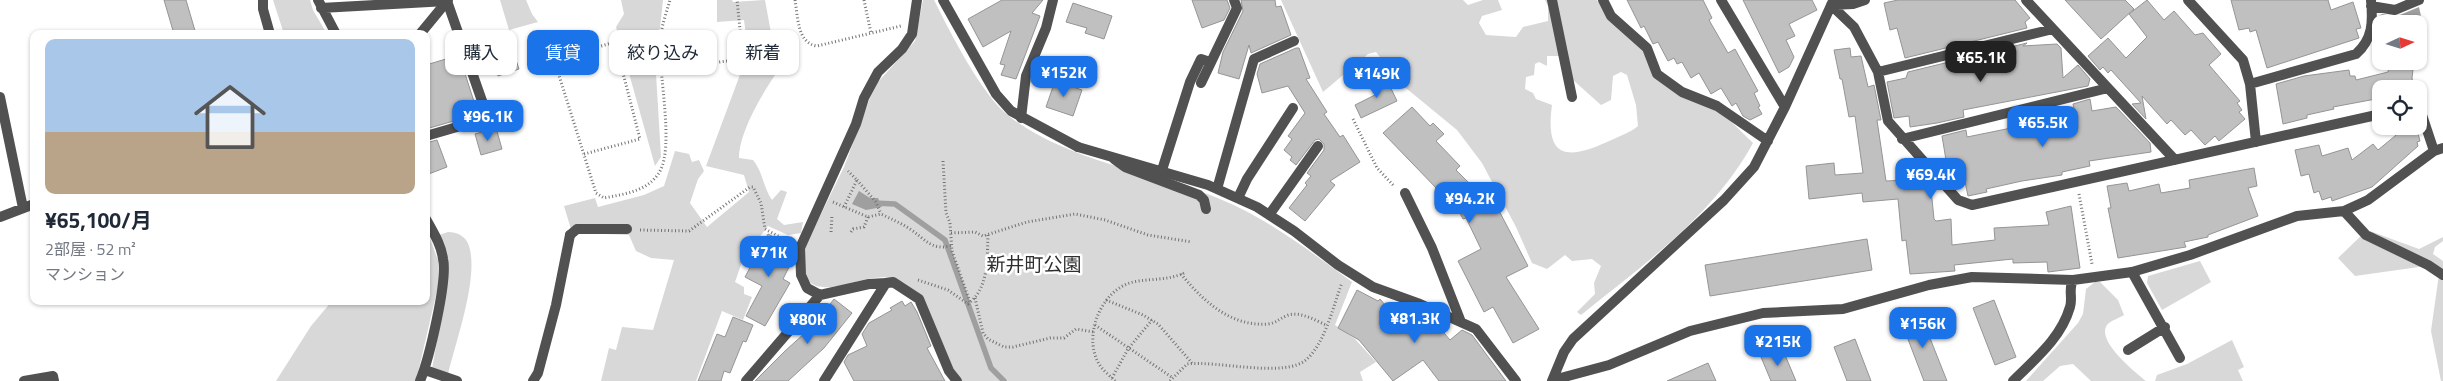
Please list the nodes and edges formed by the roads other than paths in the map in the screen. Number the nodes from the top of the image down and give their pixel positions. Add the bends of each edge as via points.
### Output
1 (263, 0) edge
2 (918, 0) edge
3 (943, 0) edge
4 (1053, 0) edge
5 (1234, 0) edge
6 (1552, 0) edge
7 (1603, 0) edge
8 (1721, 0) edge
9 (1865, 0) edge
10 (2026, 0) edge
11 (2188, 0) edge
12 (2419, 0) edge
13 (448, 1) edge
14 (1832, 3) edge
15 (2371, 3) edge
16 (319, 4) edge
17 (2053, 29) junction
18 (269, 30) edge
19 (334, 30) edge
20 (423, 30) edge
21 (1294, 41) dead end
22 (1210, 62) junction
23 (1878, 72) junction
24 (1201, 83) dead end
25 (2250, 84) junction
26 (2108, 88) junction
27 (0, 97) edge
28 (1572, 97) dead end
29 (1785, 107) junction
30 (1293, 108) dead end
31 (2372, 116) edge
32 (1021, 118) junction
33 (2427, 124) edge
34 (430, 135) edge
35 (1902, 138) junction
36 (1768, 141) junction
37 (2256, 142) junction
38 (1318, 146) dead end
39 (2439, 150) edge
40 (1114, 158) junction
41 (2175, 160) junction
42 (1162, 170) junction
43 (1216, 189) junction
44 (1405, 193) road end
45 (1238, 198) junction
46 (30, 205) edge
47 (23, 208) junction
48 (1206, 209) dead end
49 (2344, 211) junction
50 (1270, 215) junction
51 (0, 217) edge
52 (430, 226) edge
53 (627, 230) road end
54 (2132, 272) junction
55 (2443, 275) edge
56 (2073, 280) junction
57 (890, 282) junction
58 (820, 295) junction
59 (1461, 322) junction
60 (2165, 328) junction
61 (2128, 350) dead end
62 (2180, 358) dead end
63 (425, 370) junction
64 (24, 381) edge
65 (54, 381) edge
66 (420, 381) edge
67 (457, 381) edge
68 (533, 381) edge
69 (746, 381) edge
70 (824, 381) edge
71 (956, 381) edge
72 (1516, 381) edge
73 (1552, 381) edge
74 (2014, 381) edge

1 - 18 street via 262,9
2 - 58 street via 912,34 902,49 878,72 800,248 800,274 807,288
3 - 32 street via 996,94
4 - 32 street via 1046,28 1026,76
5 - 22 street via 1237,8
6 - 28 street
7 - 36 street via 1612,16 1647,48 1657,74 1682,92 1717,106
8 - 29 street
9 - 14 street via 1853,4
10 - 17 street
11 - 25 street via 2243,60
12 - 15 street via 2396,10
13 - 16 street
13 - 20 street
13 - 34 street via 488,118
14 - 23 street via 1854,27
14 - 29 street
15 - 25 street via 2370,36 2356,54
16 - 19 street
17 - 23 street
17 - 26 street
21 - 43 street via 1254,59
22 - 24 street
22 - 42 street via 1201,59 1190,82
23 - 35 street via 1888,121
25 - 37 street
26 - 35 street
26 - 41 street
27 - 47 street
29 - 36 street
30 - 45 street
31 - 37 street
32 - 40 street via 1078,147
33 - 39 street
35 - 41 street via 1958,200 1972,205
36 - 73 street via 1754,167 1724,200 1573,339
37 - 41 street
38 - 50 street
39 - 49 street via 2368,200
40 - 42 street
40 - 48 street via 1125,166 1199,195
42 - 43 street
43 - 45 street
44 - 59 street via 1432,248
45 - 50 street
46 - 47 street
47 - 51 street
49 - 54 street via 2297,216 2190,255
49 - 55 street via 2366,235
50 - 59 street via 1373,287
52 - 63 street via 443,259 444,277
53 - 68 street via 577,229 570,235 556,305
54 - 56 street
54 - 60 street
56 - 73 street via 1972,277 1929,285 1843,309 1763,313 1690,331 1609,365
56 - 74 street via 2070,285 2071,305 2059,334
57 - 58 street
57 - 70 street
57 - 71 street via 919,299
58 - 69 street
59 - 72 street via 1476,329
60 - 61 street
60 - 62 street
63 - 66 street
63 - 67 street
64 - 65 street via 53,376

